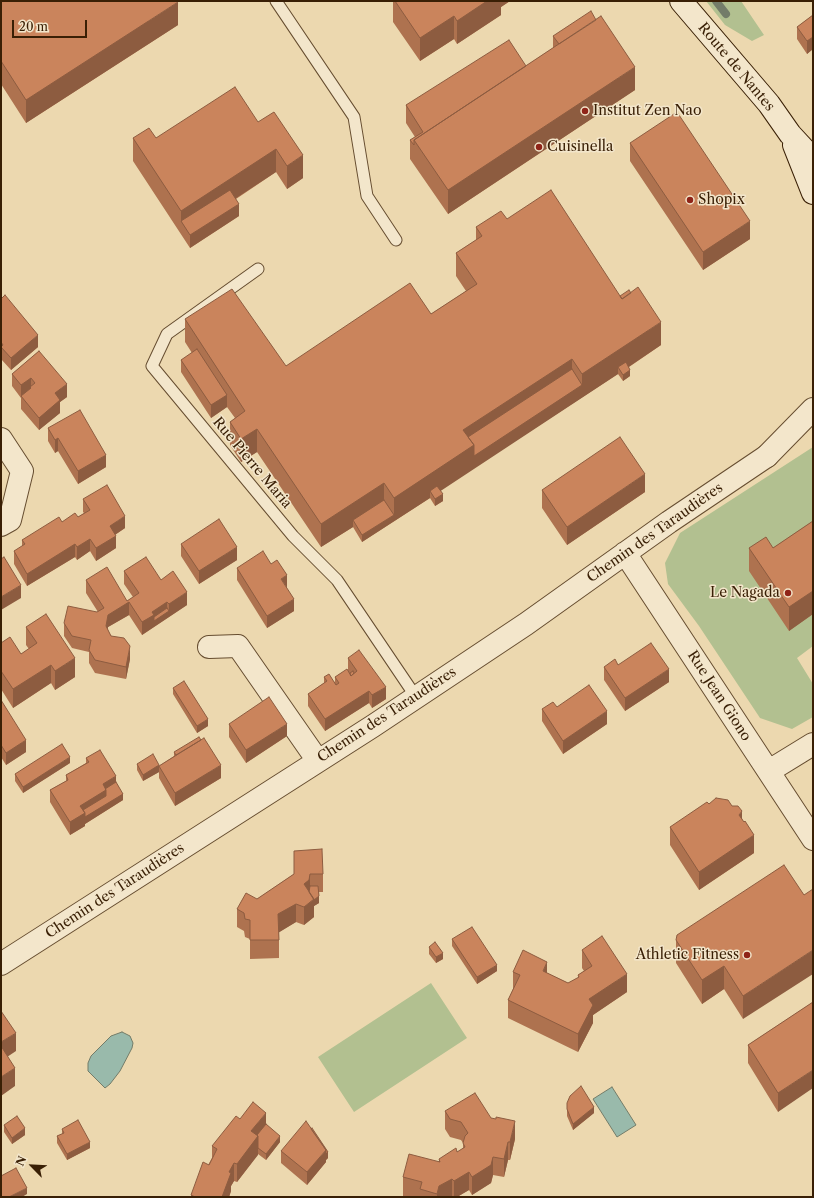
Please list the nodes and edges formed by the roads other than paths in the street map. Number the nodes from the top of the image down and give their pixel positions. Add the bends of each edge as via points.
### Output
1 (276, 1) edge
2 (681, 1) edge
3 (790, 134) junction
4 (813, 159) edge
5 (813, 193) edge
6 (396, 240) dead end
7 (258, 269) dead end
8 (813, 409) edge
9 (813, 430) edge
10 (1, 439) edge
11 (767, 456) junction
12 (1, 526) edge
13 (625, 553) junction
14 (209, 647) dead end
15 (416, 697) junction
16 (813, 744) edge
17 (318, 761) junction
18 (769, 771) junction
19 (813, 839) edge
20 (1, 964) edge

1 - 6 lane via 354,117 367,196
2 - 3 street, Route de Nantes via 769,104
3 - 4 street
3 - 5 street
7 - 15 lane, Rue Pierre Maria via 167,334 152,366 293,536 337,580
8 - 11 street, Chemin des Taraudières
9 - 11 street, Chemin des Taraudières
10 - 12 street via 22,471 10,520
11 - 13 street, Chemin des Taraudières
13 - 15 street, Chemin des Taraudières via 526,624
13 - 18 street, Rue Jean Giono
14 - 17 street via 238,646
15 - 17 street, Chemin des Taraudières
16 - 18 street
17 - 20 street, Chemin des Taraudières
18 - 19 street, Rue Jean Giono

